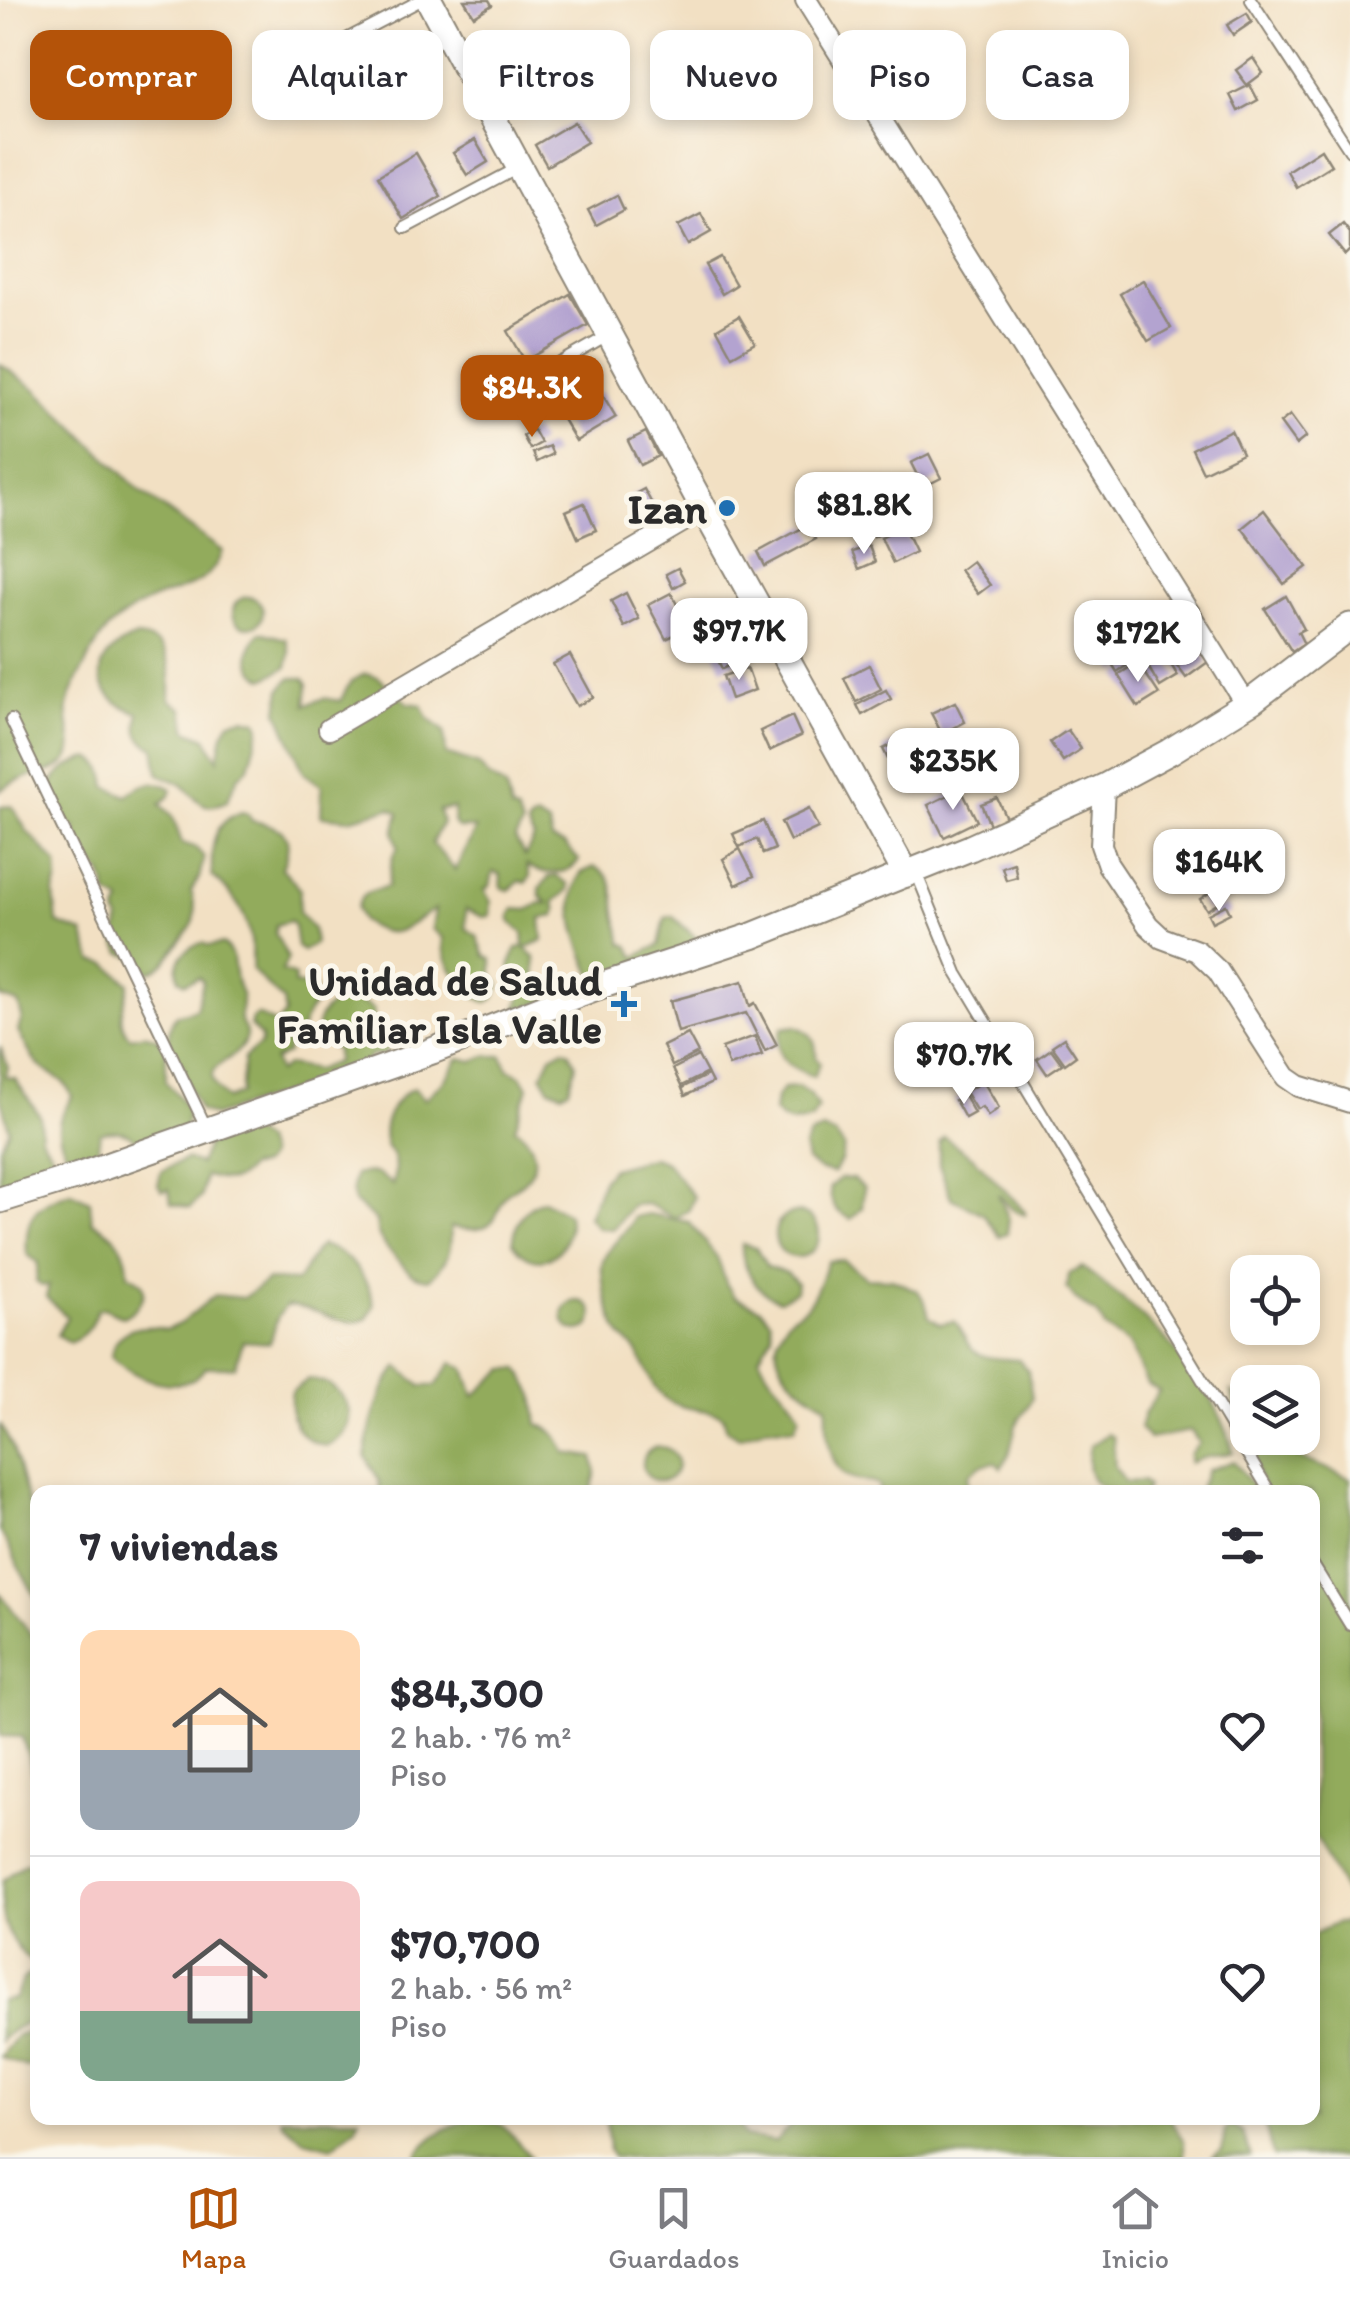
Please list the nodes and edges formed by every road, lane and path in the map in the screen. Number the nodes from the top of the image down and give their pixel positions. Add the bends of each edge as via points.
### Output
1 (420, 0) edge
2 (429, 0) edge
3 (806, 0) edge
4 (1251, 0) edge
5 (363, 30) edge
6 (1350, 151) edge
7 (519, 168) junction
8 (405, 228) dead end
9 (610, 335) junction
10 (499, 398) dead end
11 (704, 509) junction
12 (1350, 626) edge
13 (1246, 704) junction
14 (10, 720) dead end
15 (329, 729) dead end
16 (1104, 787) junction
17 (911, 872) junction
18 (1350, 1102) edge
19 (208, 1130) junction
20 (0, 1200) edge
21 (1266, 1485) edge
22 (1320, 1576) edge
23 (1350, 1625) edge

1 - 5 lane
2 - 7 street
3 - 13 street
4 - 6 lane
7 - 8 lane
7 - 9 street
9 - 10 lane
9 - 11 street
11 - 15 street
11 - 17 street
12 - 13 street
13 - 16 street
14 - 19 lane
16 - 17 street
16 - 18 street via 1103,855 1148,925 1197,951 1218,971 1286,1077
17 - 19 street via 752,936
17 - 21 lane via 957,973
19 - 20 street
22 - 23 lane

